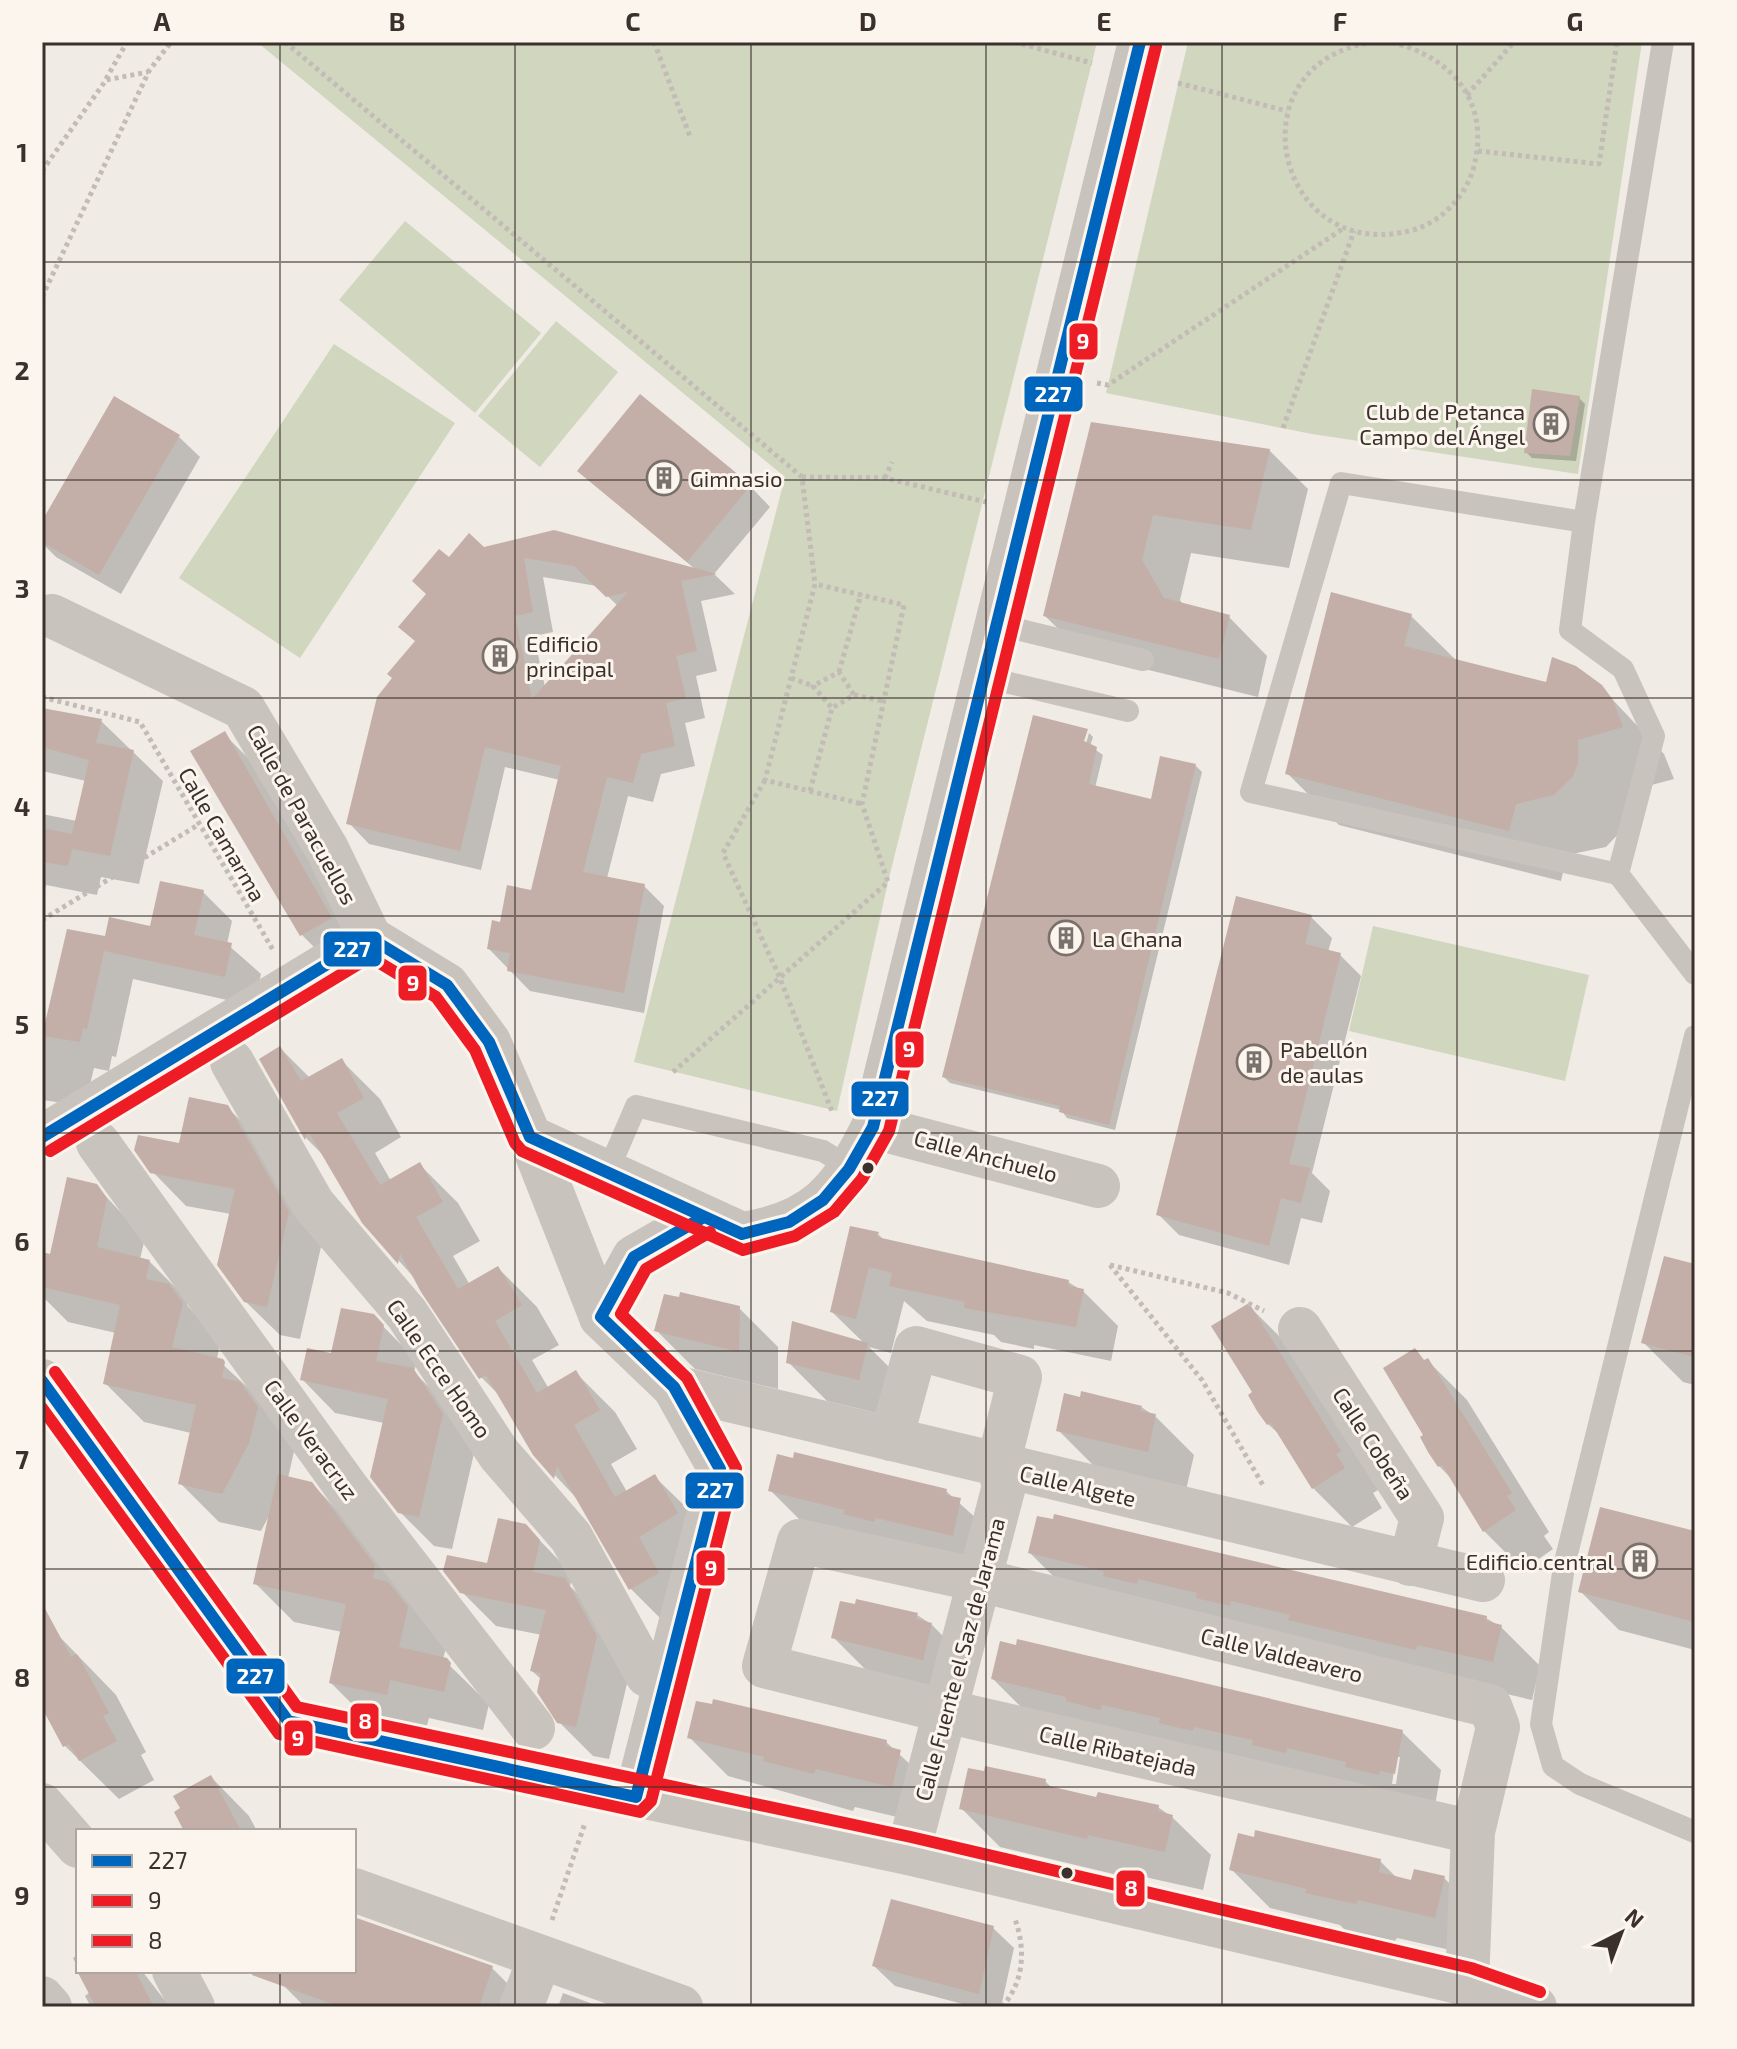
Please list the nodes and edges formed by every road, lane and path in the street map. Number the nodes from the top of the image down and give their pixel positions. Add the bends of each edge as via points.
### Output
1 (127, 42) edge
2 (171, 42) edge
3 (285, 42) edge
4 (654, 42) edge
5 (1014, 42) edge
6 (1140, 42) edge
7 (1374, 42) edge
8 (1390, 42) edge
9 (1514, 42) edge
10 (1617, 42) edge
11 (1663, 42) edge
12 (1401, 43) edge
13 (1092, 63) dead end
14 (149, 71) junction
15 (106, 80) junction
16 (1178, 83) dead end
17 (1467, 95) junction
18 (1287, 111) junction
19 (691, 139) dead end
20 (1478, 151) junction
21 (42, 171) edge
22 (1345, 228) junction
23 (1354, 231) junction
24 (42, 297) edge
25 (1093, 382) dead end
26 (1283, 428) dead end
27 (892, 462) dead end
28 (802, 477) junction
29 (885, 478) junction
30 (988, 502) dead end
31 (1584, 522) junction
32 (815, 584) junction
33 (861, 594) junction
34 (52, 616) dead end
35 (996, 624) junction
36 (1143, 660) dead end
37 (839, 672) junction
38 (984, 677) junction
39 (791, 678) junction
40 (813, 686) junction
41 (854, 695) junction
42 (42, 697) edge
43 (883, 701) junction
44 (832, 708) junction
45 (1128, 711) dead end
46 (765, 780) junction
47 (810, 791) junction
48 (862, 804) junction
49 (199, 825) junction
50 (1618, 874) junction
51 (42, 920) edge
52 (370, 938) junction
53 (279, 962) dead end
54 (1695, 974) edge
55 (779, 976) junction
56 (1695, 1036) edge
57 (232, 1062) dead end
58 (673, 1072) dead end
59 (855, 1126) junction
60 (42, 1137) edge
61 (530, 1137) junction
62 (98, 1143) dead end
63 (852, 1169) junction
64 (608, 1171) junction
65 (1098, 1186) dead end
66 (702, 1218) junction
67 (601, 1317) junction
68 (1300, 1329) joint
69 (42, 1381) edge
70 (674, 1387) junction
71 (891, 1439) junction
72 (998, 1465) junction
73 (1267, 1491) dead end
74 (1410, 1564) junction
75 (979, 1580) junction
76 (1483, 1580) dead end
77 (764, 1666) joint
78 (647, 1675) dead end
79 (945, 1711) junction
80 (533, 1728) dead end
81 (636, 1797) junction
82 (43, 1808) edge
83 (589, 1810) dead end
84 (1473, 1832) junction
85 (1695, 1832) edge
86 (76, 1844) edge
87 (908, 1853) junction
88 (356, 1891) edge
89 (1013, 1915) dead end
90 (544, 1945) junction
91 (175, 1973) edge
92 (1467, 1984) junction
93 (42, 1998) edge
94 (50, 2007) edge
95 (193, 2007) edge
96 (521, 2007) edge
97 (681, 2007) edge
98 (1002, 2007) edge
99 (1535, 2007) edge

1 - 15 path
2 - 14 path
3 - 28 path
4 - 19 path
5 - 13 path
6 - 35 street
7 - 18 path via 1352,45 1323,59 1301,82
8 - 12 path
9 - 17 path
10 - 20 path via 1599,164
11 - 31 lane
12 - 17 path via 1443,64
14 - 15 path
14 - 24 path
15 - 21 path
16 - 18 path
17 - 20 path via 1476,118
18 - 22 path via 1283,142 1290,174 1306,201
20 - 23 path via 1469,182 1450,208 1424,227 1392,236
22 - 23 path
22 - 25 path via 1108,385
23 - 26 path
27 - 29 path
28 - 29 path
28 - 32 path
29 - 30 path
31 - 50 lane via 1570,630 1623,669 1654,736
31 - 50 lane via 1341,483 1251,792
32 - 33 path
32 - 39 path
33 - 37 path
33 - 43 path via 904,605
34 - 52 street, Calle de Paracuellos via 243,708 327,849
35 - 36 lane
35 - 38 street
37 - 40 path
37 - 41 path
38 - 45 lane
38 - 59 street
39 - 40 path
39 - 46 path
40 - 44 path
41 - 43 path
41 - 44 path
42 - 49 path, Calle Camarma via 140,722
43 - 48 path
44 - 47 path
46 - 47 path
46 - 55 path via 723,853
47 - 48 path
48 - 55 path via 888,882
49 - 51 path
49 - 53 path, Calle Camarma
50 - 54 lane
52 - 60 street
52 - 61 street via 447,985 489,1042
55 - 58 path
55 - 59 path
56 - 85 lane via 1564,1566 1541,1724 1553,1766 1580,1784
57 - 78 street, Calle Ecce Homo via 313,1204 407,1314 499,1454 571,1537
59 - 63 street
59 - 65 street, Calle Anchuelo
61 - 64 street
61 - 67 street
62 - 80 street, Calle Veracruz via 347,1488
63 - 64 lane via 823,1151 636,1106
63 - 66 street via 815,1209 778,1229 742,1234
64 - 66 street
66 - 67 street via 634,1257
67 - 70 street
68 - 73 path via 1228,1293 1110,1265 1202,1380
68 - 74 street, Calle Cobeña via 1422,1518
69 - 81 street via 288,1721
70 - 71 street, Calle Algete
70 - 81 street via 720,1469
71 - 72 street, Calle Algete
71 - 72 street, Calle Fuente el Saz de Jarama via 916,1348 1020,1377
72 - 74 street, Calle Algete
72 - 75 street, Calle Fuente el Saz de Jarama via 1004,1486
74 - 76 street, Calle Algete
75 - 77 street, Calle Valdeavero via 799,1541
75 - 79 street, Calle Fuente el Saz de Jarama
75 - 84 street, Calle Valdeavero via 1490,1706 1498,1727
77 - 79 street, Calle Ribatejada
79 - 84 street, Calle Ribatejada
79 - 87 street, Calle Fuente el Saz de Jarama
81 - 87 street
82 - 86 street
83 - 90 path
84 - 92 street, Calle Valdeavero
87 - 92 street
88 - 90 street
89 - 98 path via 1022,1940 1019,1981
90 - 96 street
90 - 97 street
91 - 95 street
92 - 99 street
93 - 94 street

